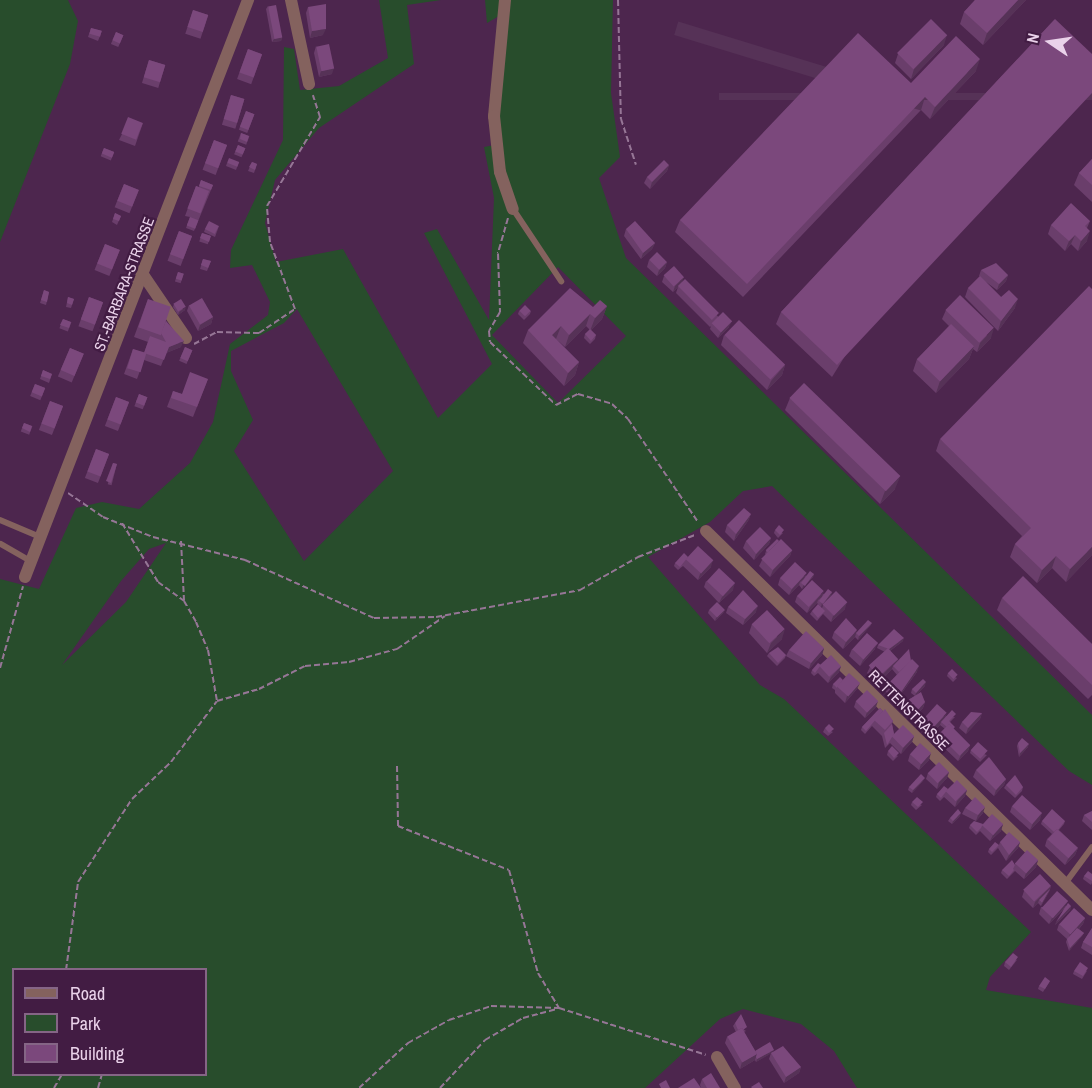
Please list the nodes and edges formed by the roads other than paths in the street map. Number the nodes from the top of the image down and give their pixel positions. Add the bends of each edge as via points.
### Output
1 (248, 0) edge
2 (291, 0) edge
3 (505, 0) edge
4 (309, 84) road end
5 (513, 209) joint
6 (144, 276) junction
7 (561, 281) dead end
8 (186, 338) road end
9 (0, 519) edge
10 (706, 531) road end
11 (40, 537) junction
12 (1, 544) edge
13 (30, 561) junction
14 (25, 577) road end
15 (1092, 847) edge
16 (1064, 885) junction
17 (1092, 910) edge
18 (717, 1057) road end
19 (735, 1088) edge

1 - 6 street, ST.-BARBARA-STRASSE
2 - 4 street
3 - 5 street via 494,116 500,172
5 - 7 lane
6 - 8 street
6 - 11 street, ST.-BARBARA-STRASSE
9 - 11 lane
10 - 16 street, RETTENSTRASSE
11 - 13 street, ST.-BARBARA-STRASSE
12 - 13 lane
13 - 14 street, ST.-BARBARA-STRASSE
15 - 16 lane
16 - 17 street, RETTENSTRASSE
18 - 19 street

